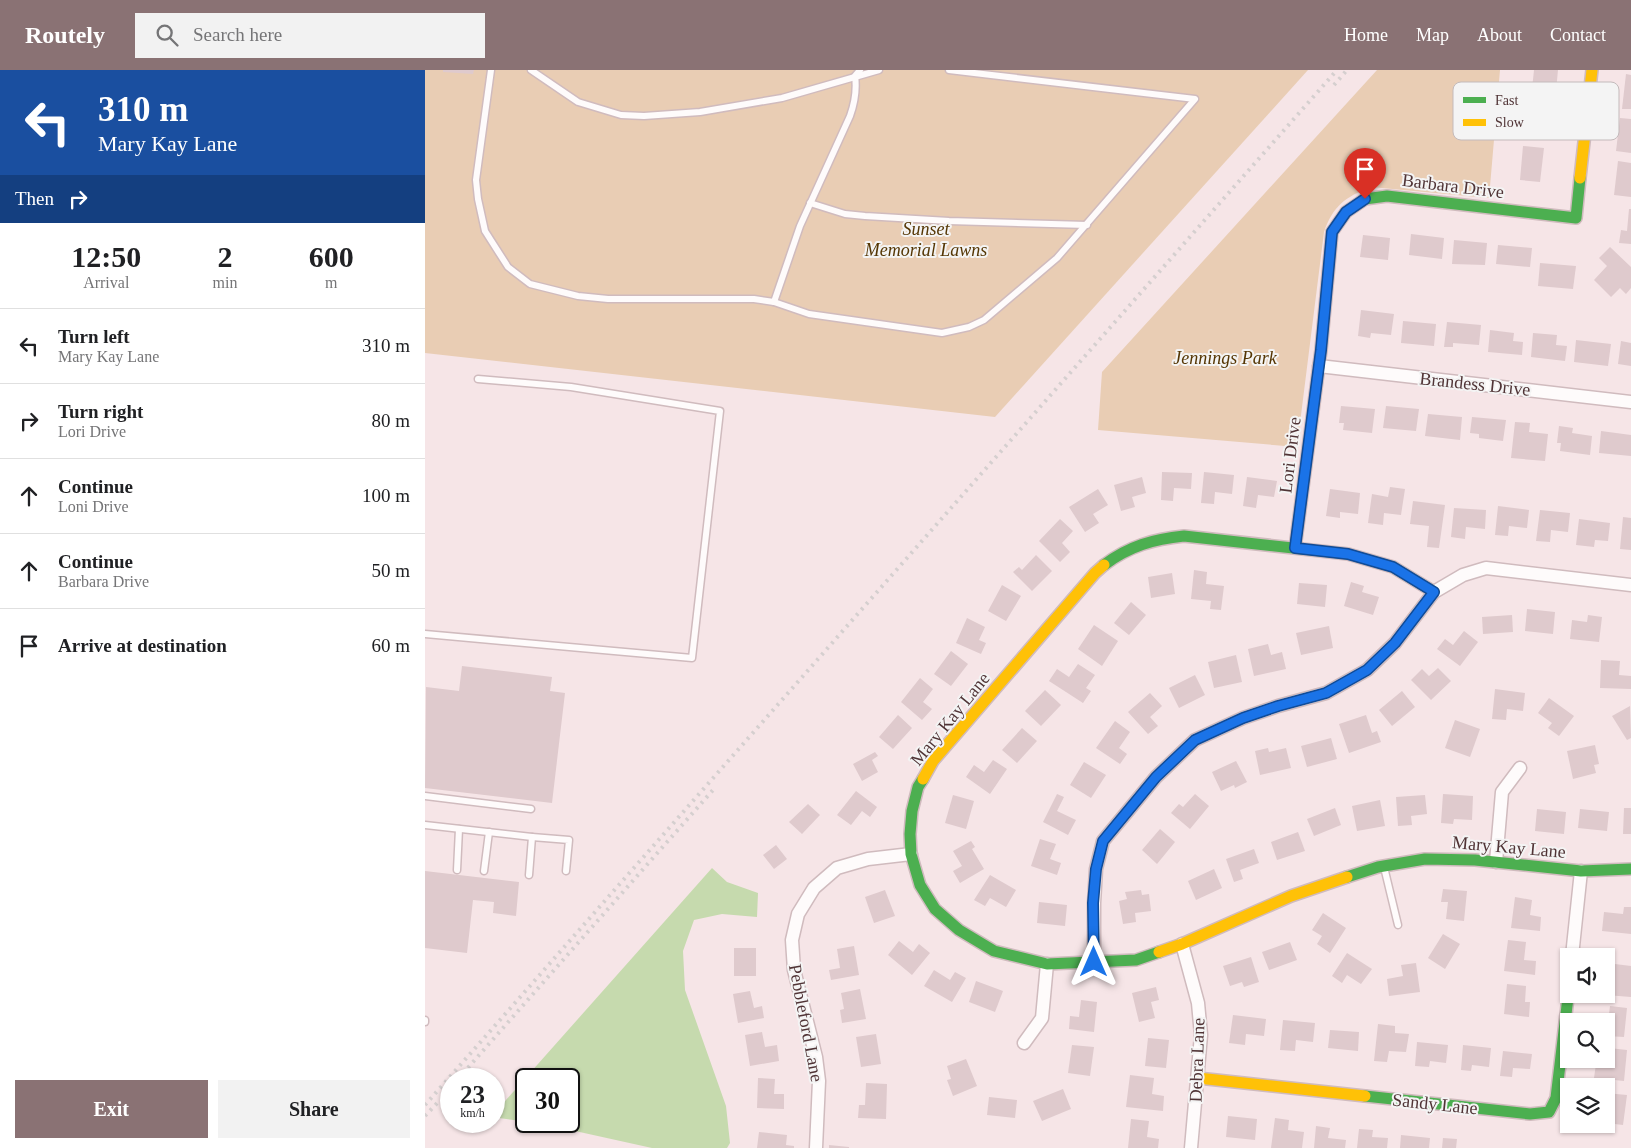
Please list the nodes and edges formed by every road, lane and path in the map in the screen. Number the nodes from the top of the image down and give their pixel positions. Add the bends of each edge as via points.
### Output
1 (491, 70) edge
2 (531, 70) edge
3 (879, 70) edge
4 (949, 70) edge
5 (857, 73) edge
6 (1584, 140) edge
7 (810, 203) junction
8 (1087, 225) junction
9 (774, 302) junction
10 (1319, 366) junction
11 (478, 379) dead end
12 (1631, 402) edge
13 (1295, 548) junction
14 (1631, 585) edge
15 (1434, 592) junction
16 (425, 634) edge
17 (1520, 768) dead end
18 (425, 796) edge
19 (531, 809) dead end
20 (425, 825) edge
21 (459, 829) junction
22 (489, 832) junction
23 (532, 837) junction
24 (911, 854) junction
25 (1496, 862) junction
26 (1384, 866) junction
27 (1631, 869) edge
28 (457, 870) dead end
29 (483, 871) dead end
30 (566, 871) dead end
31 (1581, 871) junction
32 (529, 875) dead end
33 (1398, 925) dead end
34 (1182, 944) junction
35 (1573, 948) edge
36 (1094, 962) junction
37 (1047, 964) junction
38 (1567, 1003) edge
39 (1024, 1044) dead end
40 (1197, 1078) junction
41 (816, 1148) edge
42 (1191, 1148) edge

1 - 9 lane via 476,180 477,199 485,230 508,267 518,276 530,284 578,296
2 - 5 lane via 578,102 621,115 644,116 700,112 764,102 822,87
3 - 5 lane
4 - 8 lane via 1195,100
5 - 7 lane via 855,101 850,116
6 - 10 street, Barbara Drive via 1576,218 1387,196 1365,199 1346,212 1332,232
7 - 8 lane via 845,214 865,216
7 - 9 lane
8 - 9 lane via 1057,258 984,320 957,331 943,333 809,314
10 - 12 street, Brandess Drive
10 - 13 street, Lori Drive
11 - 16 lane via 571,387 720,411 692,658
13 - 15 street, Mary Kay Lane via 1348,554 1393,567
13 - 24 street, Mary Kay Lane via 1183,536 1157,539 1115,556 1095,573 933,761 918,787 912,811
14 - 15 street via 1486,568 1463,575
15 - 36 street via 1395,643 1367,670 1326,693 1243,718 1195,740 1156,777 1103,841 1093,903
17 - 25 street via 1502,792
18 - 19 lane
20 - 21 lane
21 - 22 lane
21 - 28 lane
22 - 23 lane
22 - 29 lane
23 - 30 lane via 569,840
23 - 32 lane
24 - 37 street, Mary Kay Lane via 920,885 935,909 959,930 994,951
24 - 41 street, Pebbleford Lane via 868,859 837,868 814,888 798,914 792,940 793,970 816,1057 819,1081
25 - 26 street, Mary Kay Lane via 1425,859
25 - 31 street, Mary Kay Lane
26 - 33 lane
26 - 34 street, Mary Kay Lane via 1291,896
27 - 31 street, Mary Kay Lane
31 - 35 street
34 - 36 street, Mary Kay Lane via 1136,960
34 - 40 street, Debra Lane via 1198,1003 1201,1035
36 - 37 street, Mary Kay Lane
37 - 39 street via 1042,1018
38 - 40 street, Sandy Lane via 1556,1098 1549,1112 1530,1114
40 - 42 street, Debra Lane

